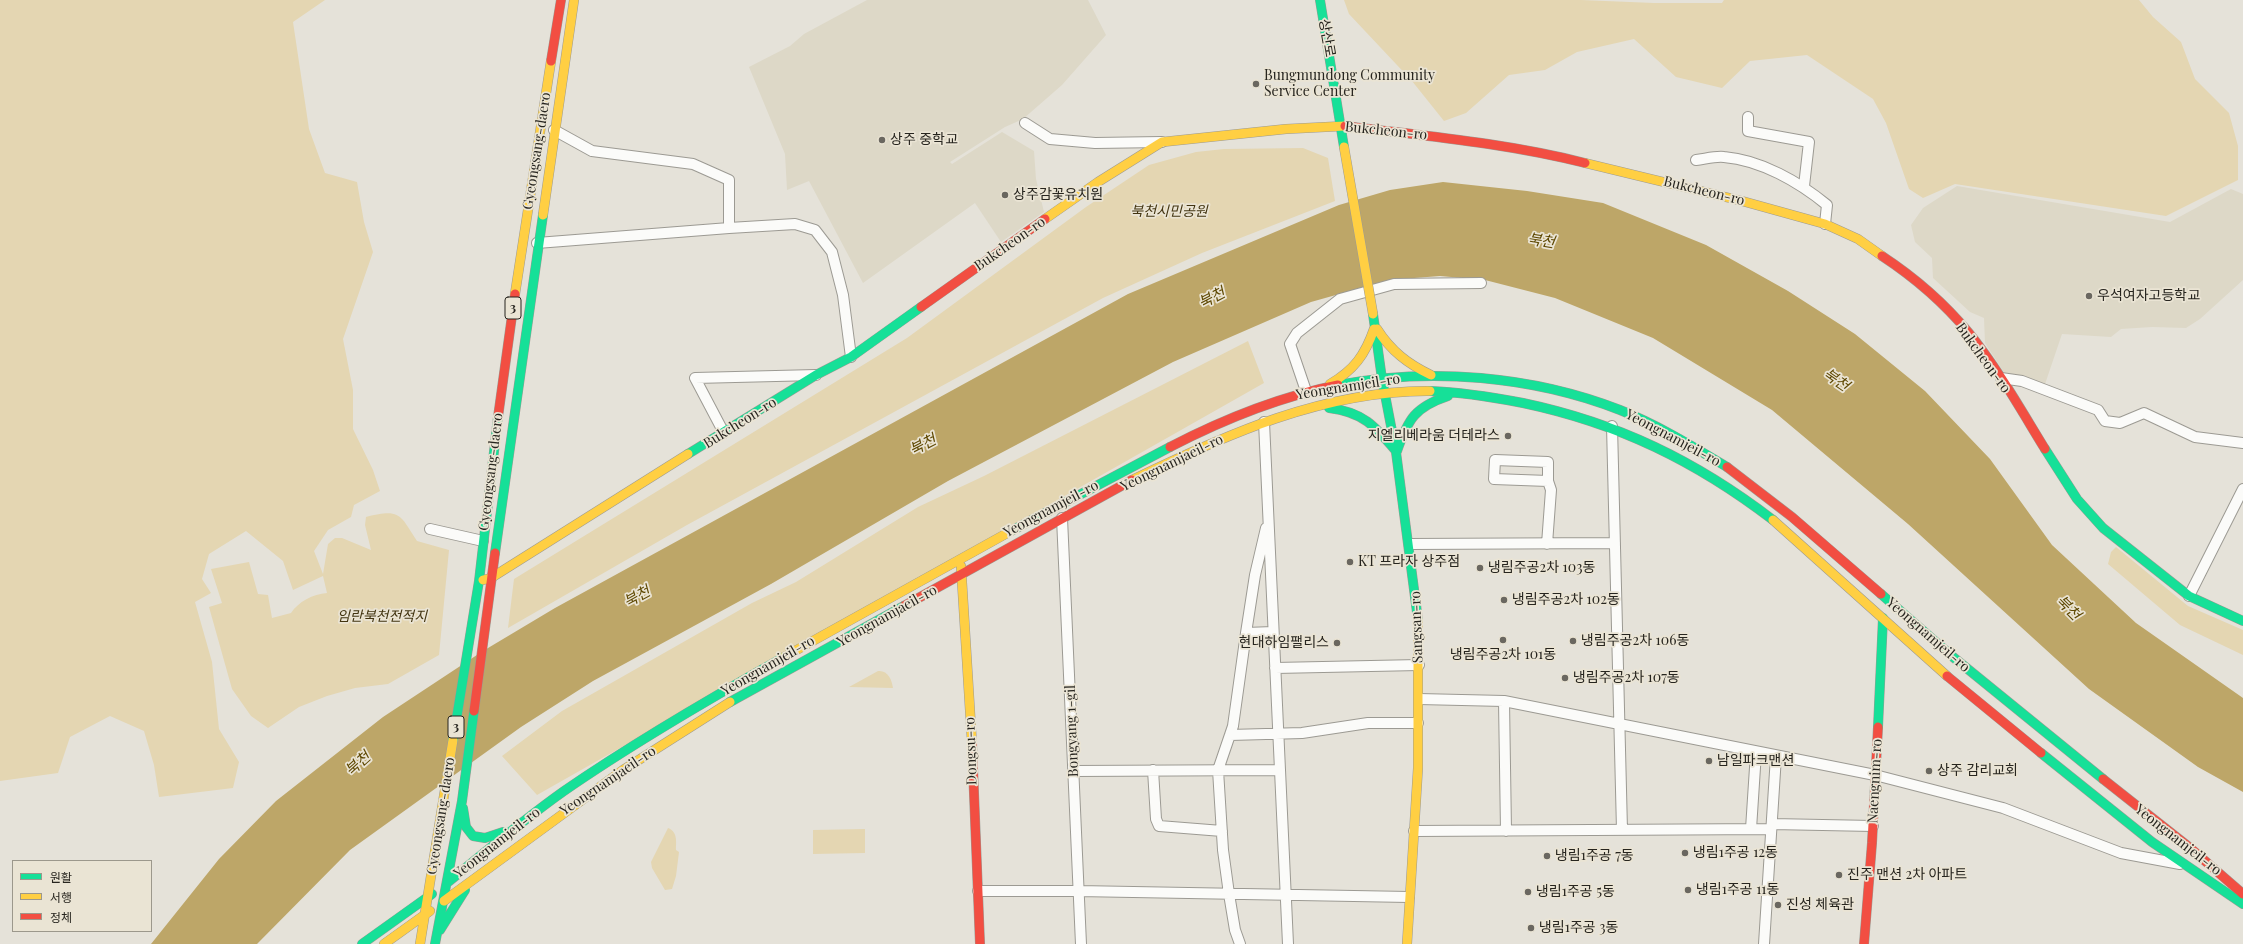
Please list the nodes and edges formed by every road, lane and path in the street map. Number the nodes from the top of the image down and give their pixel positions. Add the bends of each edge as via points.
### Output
1 (561, 0) edge
2 (574, 0) edge
3 (1320, 0) edge
4 (1748, 117) dead end
5 (1025, 123) dead end
6 (1341, 126) junction
7 (554, 130) junction
8 (1162, 142) junction
9 (1696, 160) dead end
10 (1804, 186) junction
11 (1825, 224) junction
12 (729, 228) junction
13 (537, 243) junction
14 (1481, 283) dead end
15 (1373, 314) joint
16 (1375, 325) junction
17 (851, 357) junction
18 (816, 375) junction
19 (1433, 376) junction
20 (2001, 378) junction
21 (1382, 379) junction
22 (1323, 388) junction
23 (1306, 392) junction
24 (1385, 393) junction
25 (1459, 393) junction
26 (1308, 407) junction
27 (1264, 422) junction
28 (1612, 426) junction
29 (724, 434) junction
30 (2243, 443) edge
31 (1396, 452) junction
32 (1548, 481) junction
33 (2243, 489) edge
34 (1268, 516) junction
35 (1062, 518) junction
36 (430, 529) dead end
37 (483, 541) junction
38 (1615, 543) junction
39 (1410, 544) junction
40 (1547, 544) junction
41 (960, 558) junction
42 (962, 574) junction
43 (491, 578) junction
44 (479, 581) junction
45 (2189, 596) junction
46 (1883, 618) junction
47 (2243, 621) edge
48 (1273, 632) junction
49 (1246, 633) junction
50 (1419, 665) junction
51 (1275, 668) junction
52 (1419, 699) junction
53 (1504, 701) junction
54 (1418, 723) junction
55 (1620, 724) junction
56 (1278, 734) junction
57 (1230, 735) junction
58 (1756, 752) junction
59 (1776, 756) junction
60 (1153, 770) junction
61 (1218, 770) junction
62 (1279, 770) junction
63 (1073, 771) junction
64 (1875, 775) junction
65 (462, 801) junction
66 (520, 824) junction
67 (1771, 826) junction
68 (1873, 826) junction
69 (1752, 829) junction
70 (1622, 830) junction
71 (1222, 831) junction
72 (1414, 831) junction
73 (1506, 831) junction
74 (2183, 865) junction
75 (475, 877) junction
76 (447, 883) junction
77 (1078, 891) junction
78 (978, 892) junction
79 (1228, 894) junction
80 (1286, 894) junction
81 (2243, 894) edge
82 (428, 896) junction
83 (1409, 897) junction
84 (444, 901) junction
85 (2243, 904) edge
86 (425, 915) junction
87 (436, 940) edge
88 (362, 944) edge
89 (384, 944) edge
90 (420, 944) edge
91 (980, 944) edge
92 (1080, 944) edge
93 (1240, 944) edge
94 (1288, 944) edge
95 (1407, 944) edge
96 (1764, 944) edge
97 (1864, 944) edge

1 - 37 street, Gyeongsang-daero / 3 via 520,254
2 - 7 street, Gyeongsang-daero / 3
3 - 6 street, 상산로
4 - 10 street via 1748,131 1809,142
5 - 8 street via 1050,139 1095,143
6 - 8 street, Bukcheon-ro
6 - 11 street, Bukcheon-ro via 1471,141 1545,153 1719,195
6 - 15 street, 상산로, bridge
7 - 12 street via 592,150 693,164 729,180
7 - 13 street, Gyeongsang-daero / 3
8 - 17 street, Bukcheon-ro via 1098,182
9 - 10 street via 1724,157 1757,164
10 - 11 street via 1827,205
11 - 20 street, Bukcheon-ro via 1858,239 1928,291 1969,333
12 - 13 street
12 - 17 street via 795,224 815,230 832,252 843,295
13 - 43 street, Gyeongsang-daero / 3
14 - 23 street via 1394,284 1340,299 1296,333 1290,344
15 - 16 street, Sangsan-ro
16 - 19 street via 1384,341 1400,357 1411,366
16 - 21 street, Sangsan-ro
16 - 22 street via 1360,363 1349,374
17 - 18 street, Bukcheon-ro
18 - 29 street, Bukcheon-ro
18 - 29 street via 695,378
19 - 21 street, Yeongnamjeil-ro
19 - 81 street, Yeongnamjeil-ro via 1505,382 1559,392 1618,410 1690,444 1737,472 1815,534 2028,720 2212,865
20 - 30 street via 2022,381 2098,410 2105,421 2120,423 2144,413 2195,437
20 - 45 street, Bukcheon-ro via 2077,499 2103,528
21 - 22 street, Yeongnamjeil-ro
21 - 24 street, Sangsan-ro
22 - 23 street, Yeongnamjeil-ro
23 - 41 street, Yeongnamjeil-ro via 1266,404 1202,430
24 - 25 street, Yeongnamjaeil-ro
24 - 26 street, Yeongnamjaeil-ro
24 - 31 street, Sangsan-ro
25 - 28 street, Yeongnamjaeil-ro via 1570,413
25 - 31 street via 1432,400 1418,410 1408,420
26 - 27 street, Yeongnamjaeil-ro
26 - 31 street via 1354,411 1374,425
27 - 34 street
27 - 35 street, Yeongnamjaeil-ro via 1210,443
28 - 38 street
28 - 46 street, Yeongnamjaeil-ro via 1688,462 1733,490 1812,552
29 - 43 street, Bukcheon-ro
31 - 39 street, Sangsan-ro
32 - 32 street via 1494,479 1495,460 1548,462
32 - 40 street via 1551,490
33 - 45 street
34 - 48 street
34 - 49 street
35 - 42 street, Yeongnamjaeil-ro
35 - 63 street, Bongyang 1-gil
36 - 37 street
37 - 44 street, Gyeongsang-daero / 3
38 - 40 street
38 - 55 street
39 - 40 street
39 - 50 street, Sangsan-ro via 1418,611
41 - 42 street, Dongsu-ro
41 - 66 street, Yeongnamjeil-ro via 678,717 602,765
42 - 75 street, Yeongnamjaeil-ro via 686,728 578,800
42 - 78 street, Dongsu-ro via 970,691
43 - 44 street, Bukcheon-ro
43 - 65 street, Gyeongsang-daero / 3
44 - 82 street, Gyeongsang-daero / 3
45 - 47 street, Bukcheon-ro
46 - 64 street, Naengnim-ro
46 - 74 street, Yeongnamjaeil-ro via 1918,651 2051,763
48 - 49 street
48 - 51 street
49 - 57 street
50 - 51 street
50 - 52 street, Sangsan-ro
51 - 56 street
52 - 53 street
52 - 54 street, Sangsan-ro
53 - 55 street
53 - 73 street
54 - 56 street via 1368,723
54 - 72 street, Sangsan-ro
55 - 58 street
55 - 70 street
56 - 57 street
56 - 62 street
57 - 61 street
58 - 59 street
58 - 69 street
59 - 64 street
59 - 67 street
60 - 61 street
60 - 63 street
60 - 71 street via 1156,819 1159,826
61 - 62 street
61 - 71 street
62 - 80 street
63 - 77 street, Bongyang 1-gil
64 - 68 street, Naengnim-ro
64 - 74 street via 2003,808 2121,853
65 - 66 street via 465,827 474,837 486,839
65 - 76 street, Gyeongsang-daero / 3
66 - 76 street, Yeongnamjeil-ro
67 - 68 street
67 - 69 street
67 - 96 street
68 - 97 street, Naengnim-ro
69 - 70 street
70 - 73 street
71 - 79 street
72 - 73 street
72 - 83 street, Sangsan-ro
74 - 85 street, Yeongnamjaeil-ro via 2202,880
75 - 84 street, Yeongnamjaeil-ro
75 - 87 street via 450,911
76 - 82 street, Yeongnamjeil-ro
76 - 84 street, Gyeongsang-daero / 3
77 - 78 street
77 - 79 street
77 - 92 street, Bongyang 1-gil
78 - 91 street, Dongsu-ro
79 - 80 street
79 - 93 street
80 - 83 street
80 - 94 street
82 - 86 street, Gyeongsang-daero / 3
82 - 88 street, Yeongnamjeil-ro
83 - 95 street, Sangsan-ro
84 - 86 street, Yeongnamjaeil-ro
84 - 87 street, Gyeongsang-daero / 3
86 - 89 street, Yeongnamjaeil-ro
86 - 90 street, Gyeongsang-daero / 3

